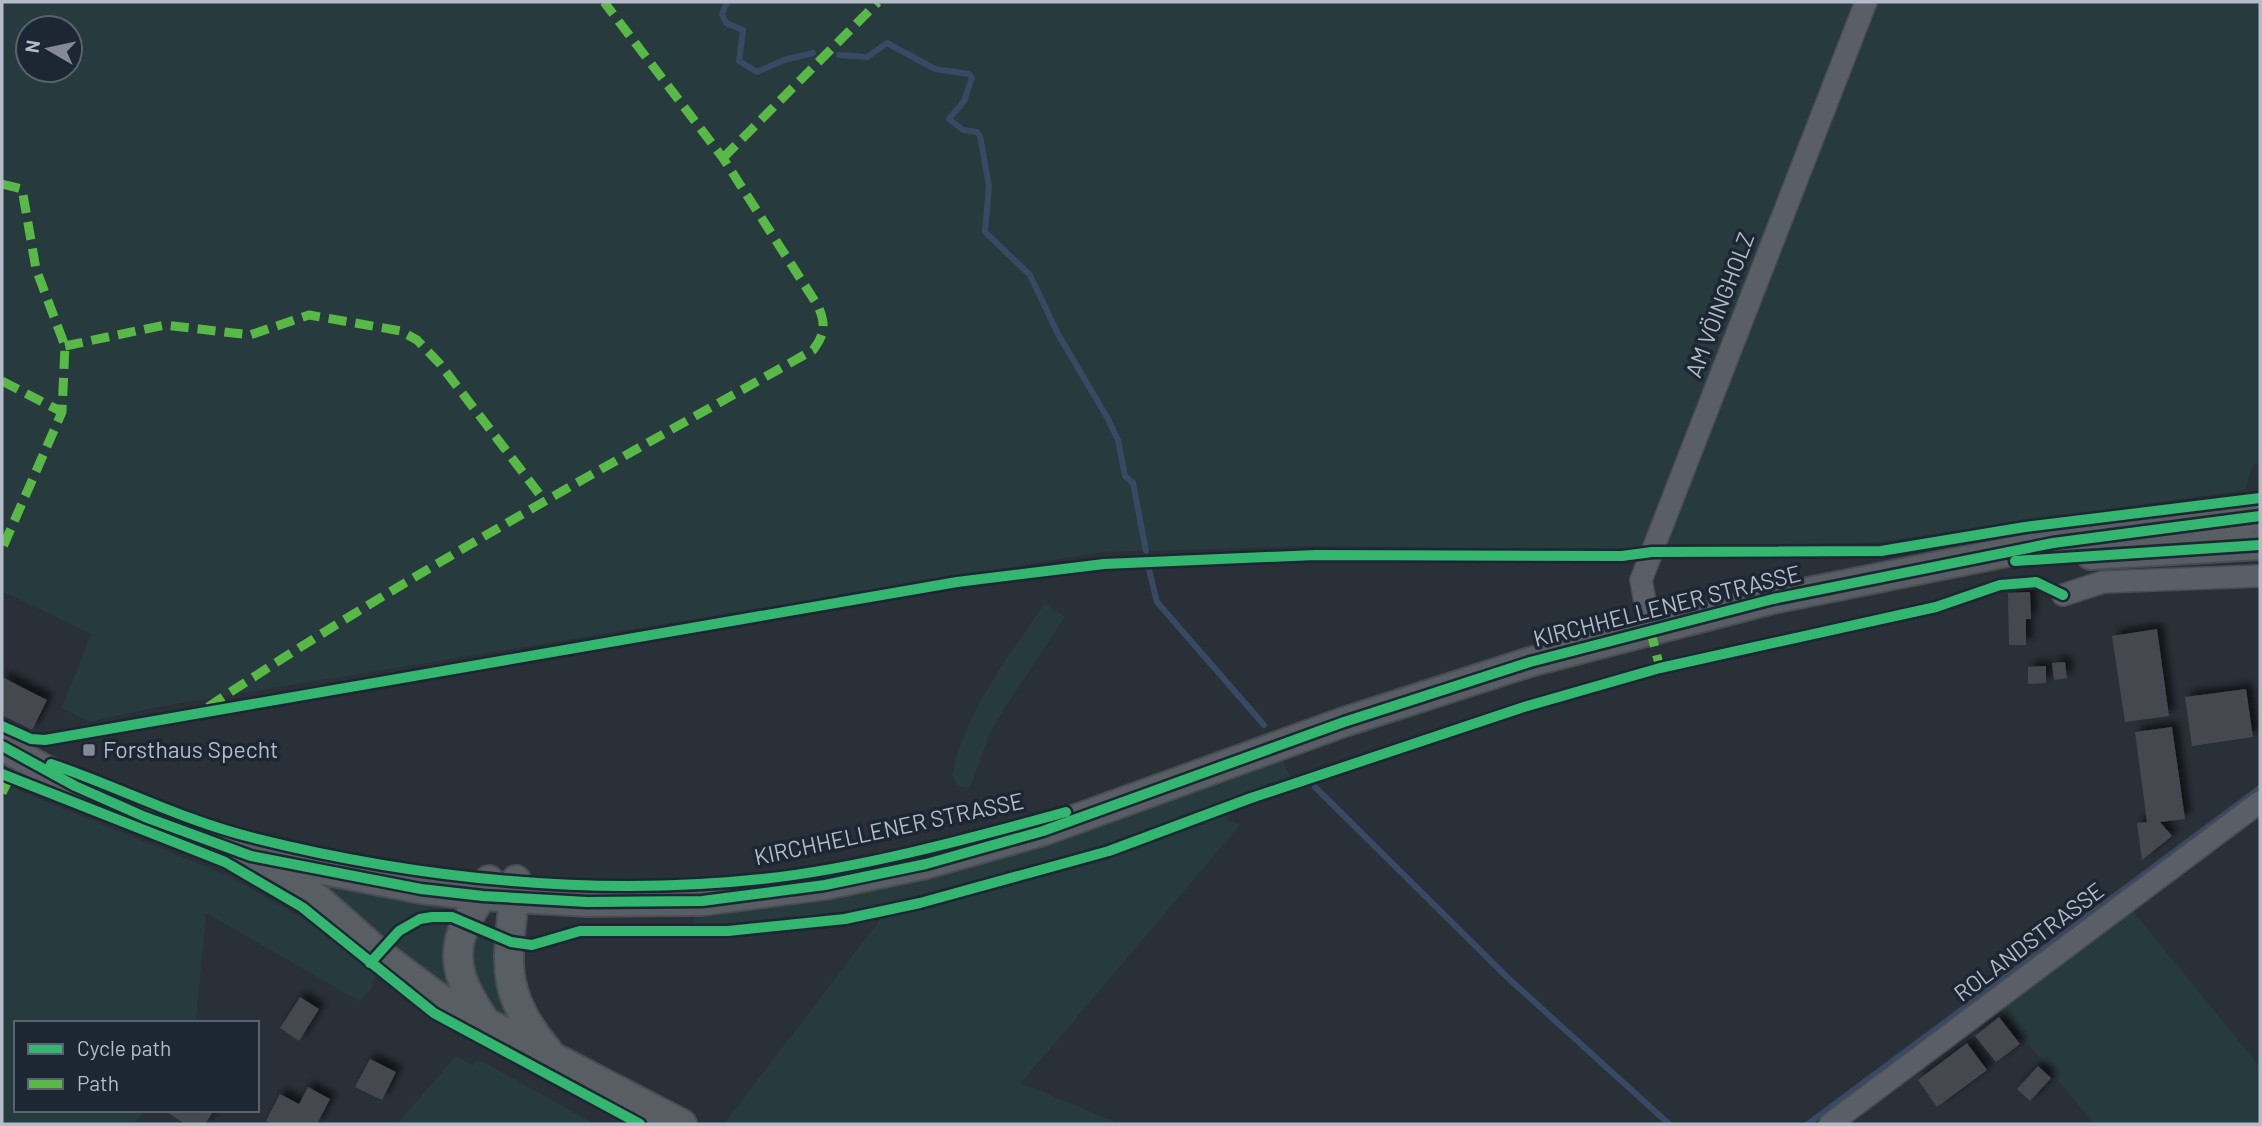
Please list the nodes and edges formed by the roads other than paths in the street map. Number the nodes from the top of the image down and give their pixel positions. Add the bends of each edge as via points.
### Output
1 (1866, 2) edge
2 (2260, 516) edge
3 (2260, 545) edge
4 (1945, 567) junction
5 (2260, 576) edge
6 (2063, 595) dead end
7 (1650, 629) junction
8 (10, 749) edge
9 (2260, 802) edge
10 (251, 856) junction
11 (501, 888) junction
12 (488, 1026) junction
13 (551, 1054) junction
14 (682, 1124) edge
15 (1830, 1124) edge

1 - 7 street, AM VÖINGHOLZ via 1641,580
2 - 4 main road, KIRCHHELLENER STRASSE via 2053,543
3 - 4 main road, KIRCHHELLENER STRASSE
4 - 7 main road, KIRCHHELLENER STRASSE via 1773,598
5 - 6 street via 2103,582
7 - 11 main road, KIRCHHELLENER STRASSE via 1530,662 1181,779 962,838 765,879 701,885
8 - 10 main road via 75,786
8 - 11 main road via 253,838
9 - 15 street, ROLANDSTRASSE
10 - 11 main road via 421,889
10 - 12 main road via 318,899 422,987
11 - 12 main road via 466,923 457,948 458,970
11 - 13 main road via 511,990 529,1028
12 - 13 main road
13 - 14 main road

